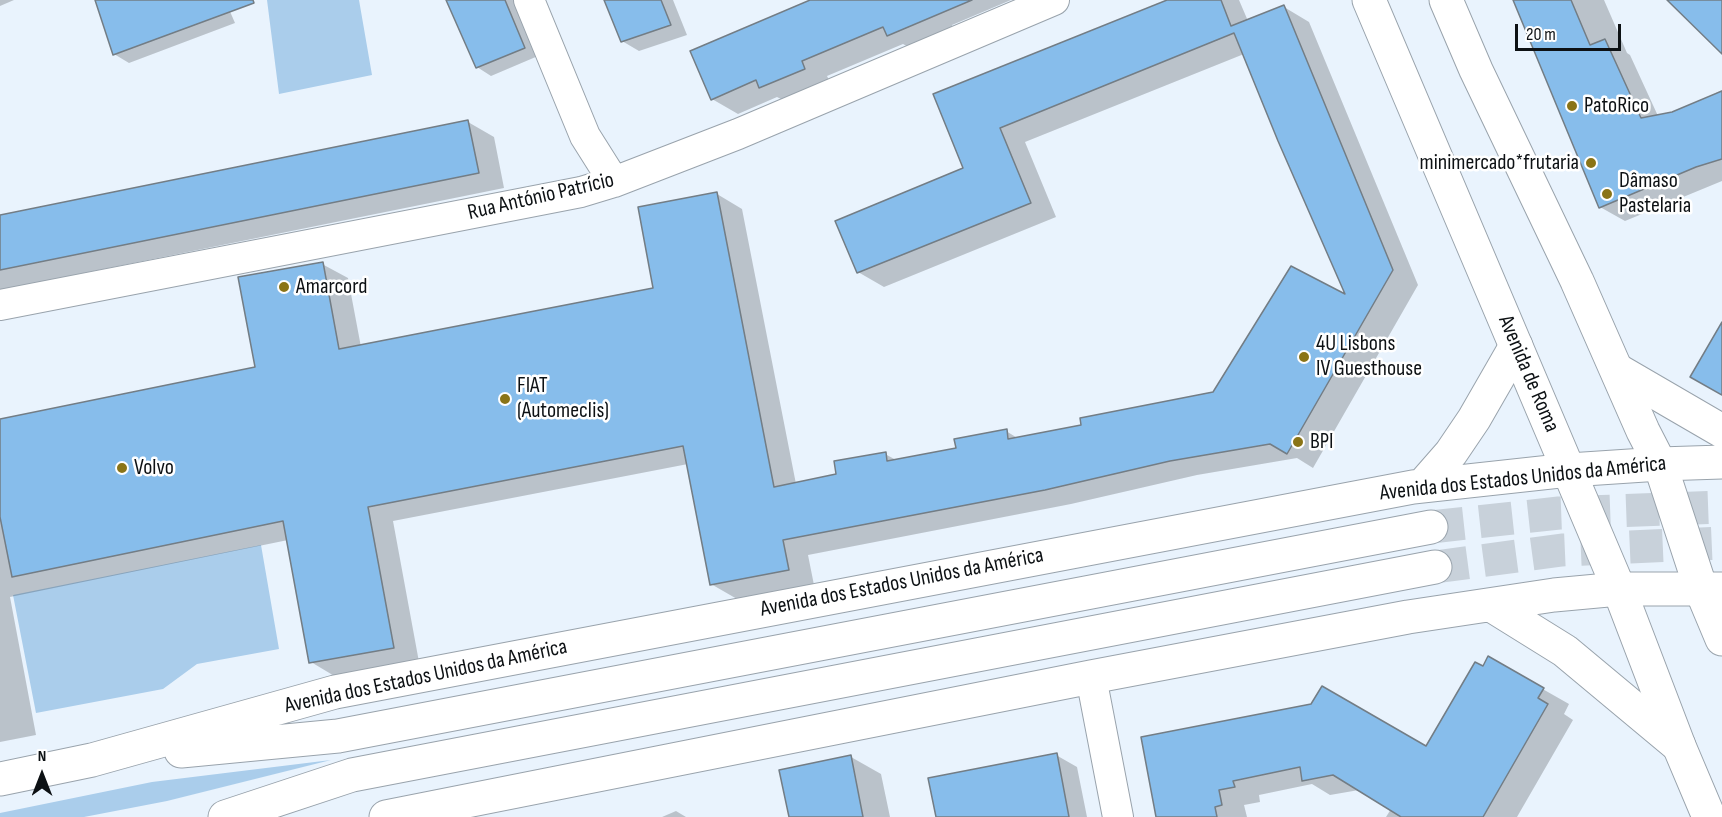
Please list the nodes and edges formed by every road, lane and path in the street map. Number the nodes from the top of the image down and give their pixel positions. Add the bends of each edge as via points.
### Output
1 (529, 0) edge
2 (1054, 0) edge
3 (1369, 0) edge
4 (1446, 0) edge
5 (614, 182) junction
6 (0, 305) edge
7 (1516, 346) junction
8 (1617, 370) junction
9 (1722, 430) edge
10 (1722, 462) edge
11 (1660, 464) junction
12 (1569, 470) junction
13 (1423, 485) junction
14 (1431, 526) tunnel mouth
15 (1435, 567) tunnel mouth
16 (1619, 589) junction
17 (1712, 589) edge
18 (1491, 605) junction
19 (1722, 639) edge
20 (1091, 677) junction
21 (1679, 746) junction
22 (92, 760) junction
23 (0, 779) edge
24 (225, 817) edge
25 (386, 817) edge
26 (1118, 817) edge
27 (1709, 817) edge

1 - 5 street via 585,136
2 - 5 street, Rua António Patrício via 738,134
3 - 7 main road, Avenida de Roma
4 - 8 main road
5 - 6 street, Rua António Patrício via 581,192
7 - 12 main road, Avenida de Roma
7 - 13 main road via 1451,453
8 - 9 main road
8 - 11 main road
10 - 11 main road, Avenida dos Estados Unidos da América
11 - 12 main road, Avenida dos Estados Unidos da América
11 - 17 main road
12 - 13 main road, Avenida dos Estados Unidos da América
12 - 16 main road, Avenida de Roma
13 - 22 main road, Avenida dos Estados Unidos da América via 335,692
14 - 22 main road, Avenida dos Estados Unidos da América via 338,736
15 - 24 main road via 352,775
16 - 17 main road
16 - 18 main road
16 - 21 main road, Avenida de Roma
17 - 19 main road
18 - 20 main road via 1407,616
18 - 21 main road via 1565,651
20 - 25 main road
20 - 26 street
21 - 27 main road, Avenida de Roma
22 - 23 main road, Avenida dos Estados Unidos da América

